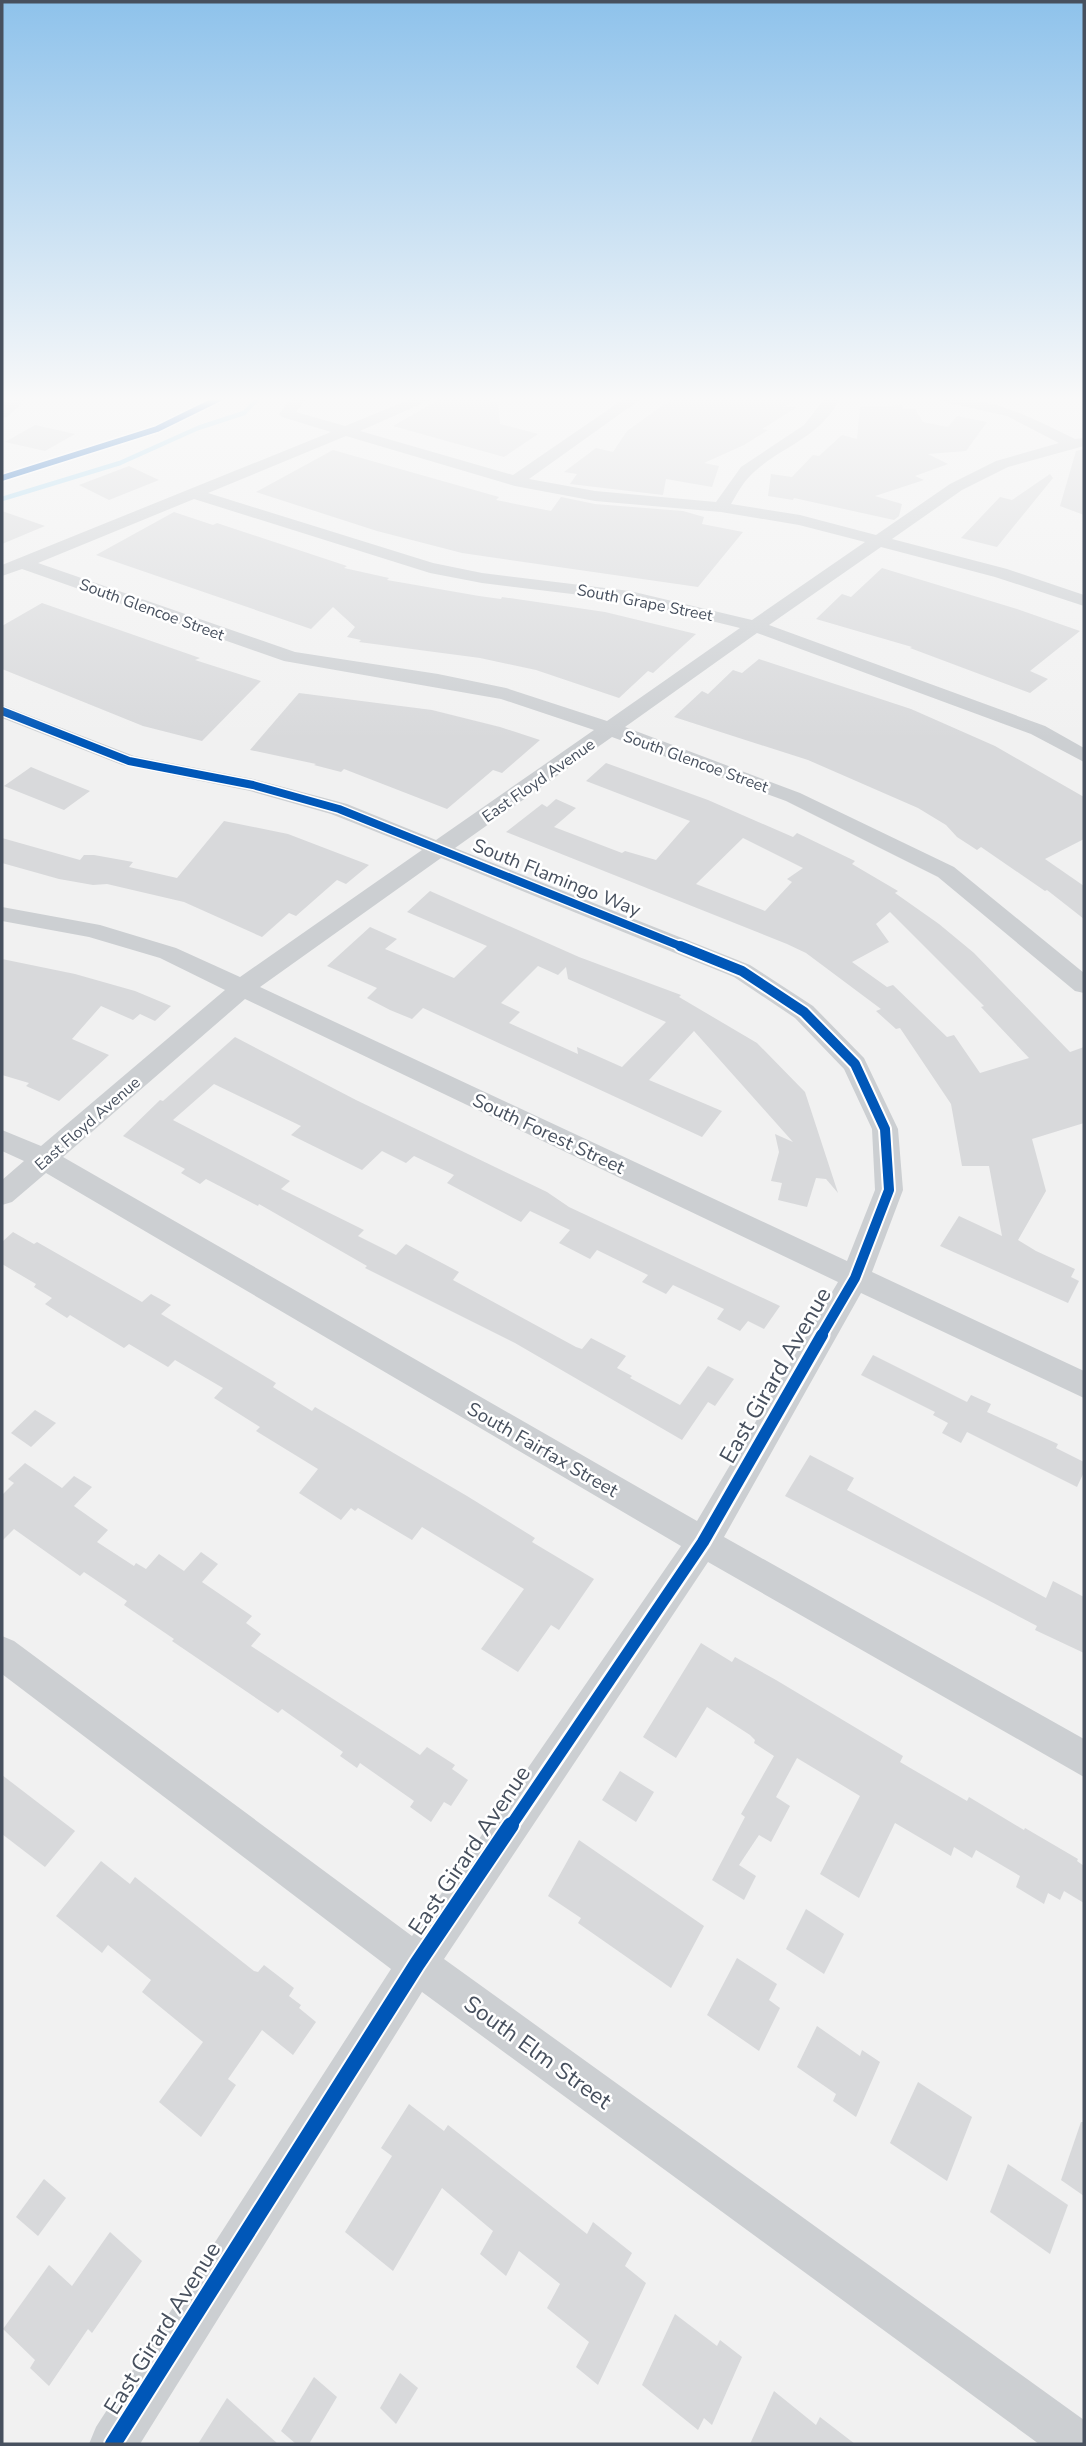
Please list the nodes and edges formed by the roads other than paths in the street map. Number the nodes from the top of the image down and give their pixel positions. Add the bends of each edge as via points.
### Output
1 (152, 510) edge
2 (244, 510) edge
3 (740, 510) edge
4 (923, 510) edge
5 (880, 541) junction
6 (22, 563) junction
7 (2, 571) edge
8 (1084, 601) edge
9 (755, 626) junction
10 (2, 711) edge
11 (610, 729) junction
12 (1084, 756) edge
13 (440, 850) junction
14 (2, 914) edge
15 (1084, 985) edge
16 (242, 988) junction
17 (2, 1140) edge
18 (44, 1159) junction
19 (2, 1195) edge
20 (855, 1278) junction
21 (1084, 1385) edge
22 (703, 1542) junction
23 (2, 1653) edge
24 (1084, 1759) edge
25 (417, 1964) junction
26 (113, 2444) edge
27 (1078, 2444) edge

1 - 6 street
2 - 9 street, South Grape Street via 430,568 630,596
3 - 5 street
4 - 5 street, East Floyd Avenue
5 - 8 street via 1001,572
5 - 9 street, East Floyd Avenue
6 - 7 street
6 - 11 street, South Glencoe Street via 282,654 506,694
9 - 11 street, East Floyd Avenue
9 - 12 street, South Grape Street via 1038,730
10 - 13 street, South Flamingo Way via 129,761 298,797
11 - 13 street, East Floyd Avenue
11 - 15 street, South Glencoe Street via 793,797 946,873
13 - 16 street, East Floyd Avenue
13 - 20 street, South Flamingo Way via 742,971 804,1012 838,1047 855,1065 885,1129 889,1191
14 - 16 street, South Forest Street via 92,930 168,953
16 - 18 street, East Floyd Avenue
16 - 20 street, South Forest Street
17 - 18 street, South Fairfax Street
18 - 19 street, East Floyd Avenue
18 - 22 street, South Fairfax Street
20 - 21 street, South Forest Street
20 - 22 street, East Girard Avenue
22 - 24 street, South Fairfax Street
22 - 25 street, East Girard Avenue
23 - 25 street, South Elm Street
25 - 26 street, East Girard Avenue
25 - 27 street, South Elm Street

